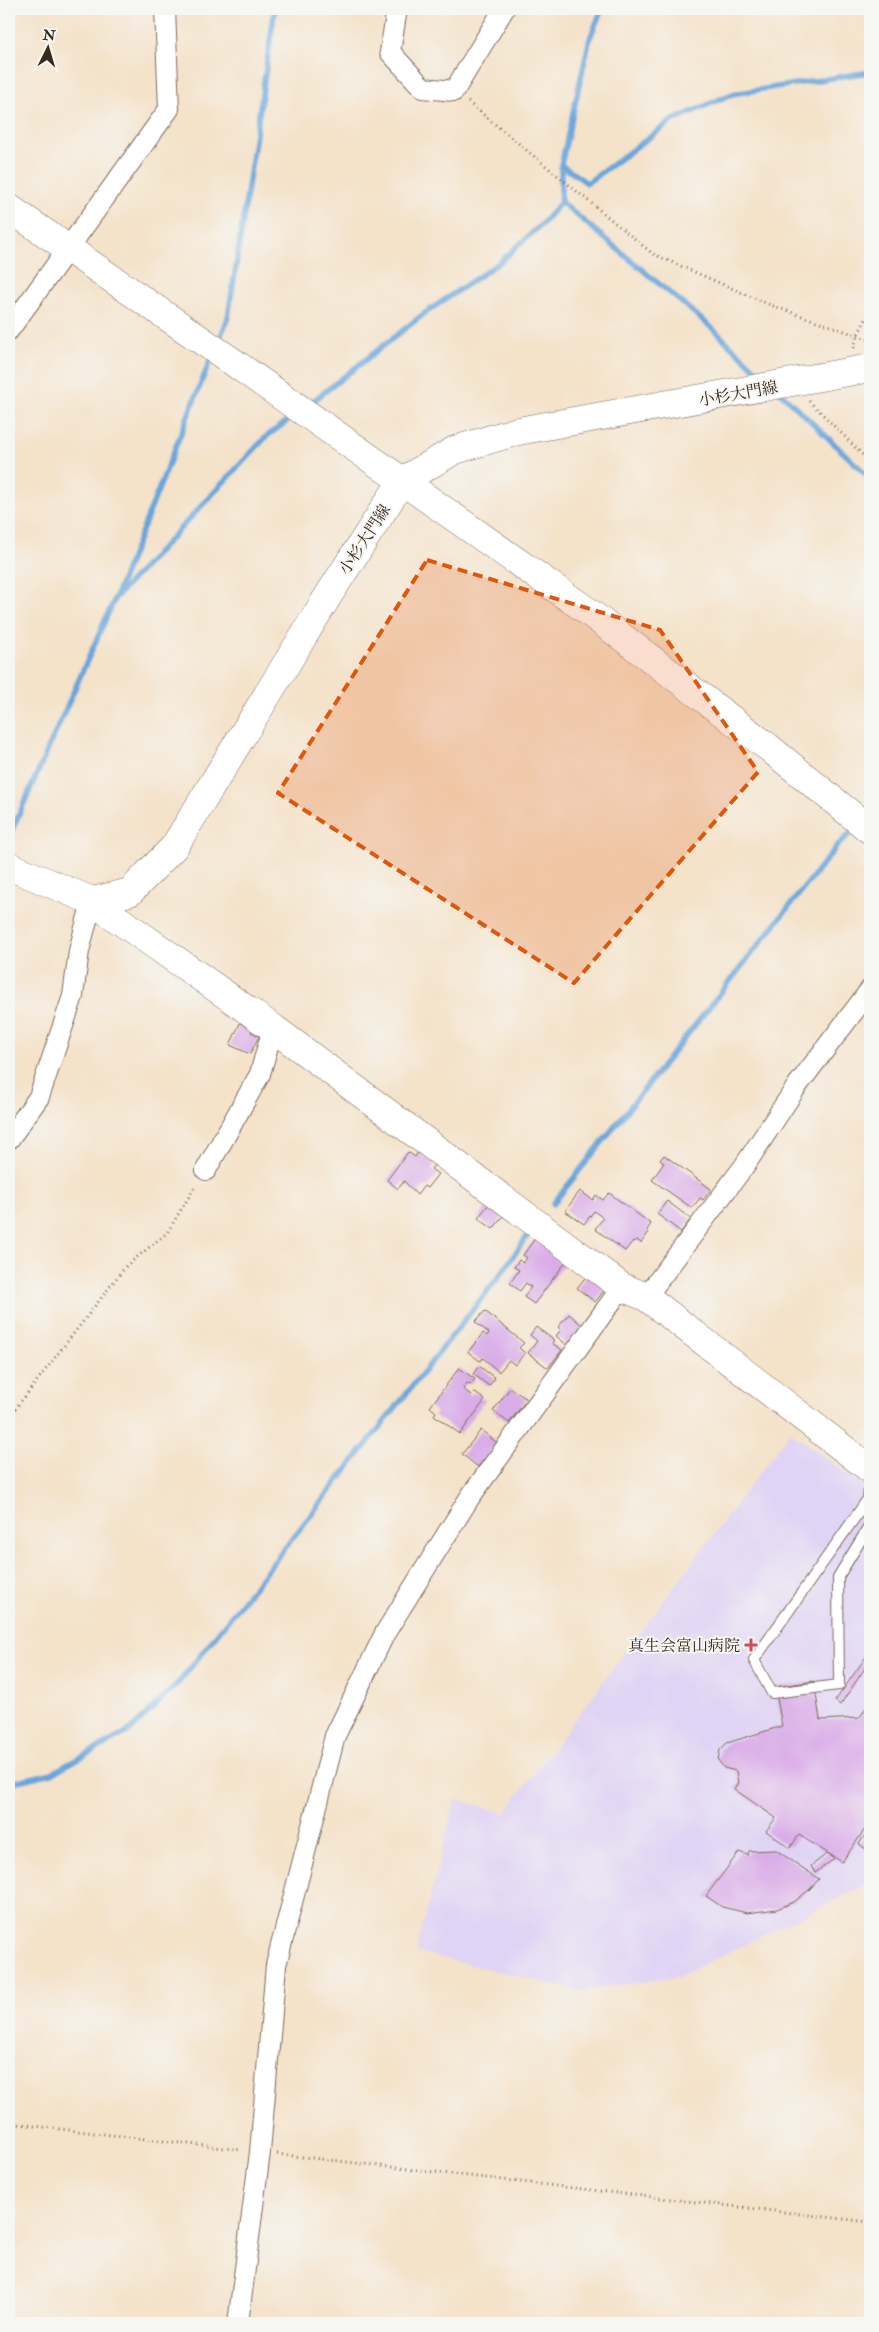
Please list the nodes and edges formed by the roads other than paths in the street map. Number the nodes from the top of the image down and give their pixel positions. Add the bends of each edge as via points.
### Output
1 (165, 9) edge
2 (397, 9) edge
3 (504, 9) edge
4 (9, 208) edge
5 (70, 249) junction
6 (9, 330) edge
7 (858, 370) edge
8 (402, 481) junction
9 (870, 830) edge
10 (9, 866) edge
11 (92, 901) junction
12 (870, 990) edge
13 (273, 1028) junction
14 (9, 1139) edge
15 (206, 1170) road end
16 (634, 1292) junction
17 (870, 1469) edge
18 (870, 1476) edge
19 (870, 1525) edge
20 (238, 2323) edge

1 - 5 street via 169,109
2 - 3 street via 390,52 423,88 454,91
4 - 5 street
5 - 6 street
5 - 8 street
7 - 8 street, 小杉大門線 via 518,431 455,450
8 - 9 street via 594,616 768,747
8 - 11 street, 小杉大門線 via 174,847 130,892
10 - 11 street
11 - 13 street
11 - 14 street via 79,951 73,996 39,1097
12 - 16 street via 797,1086 745,1165
13 - 15 street via 260,1074
13 - 16 street
16 - 17 street
16 - 20 street via 470,1497 385,1633 335,1736 276,1965 260,2152
18 - 19 lane via 868,1500 754,1660 772,1693 839,1685 838,1577

